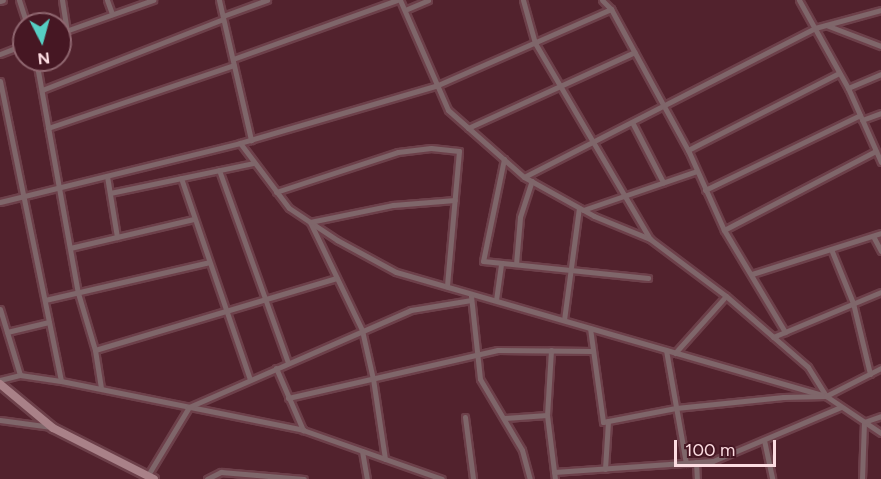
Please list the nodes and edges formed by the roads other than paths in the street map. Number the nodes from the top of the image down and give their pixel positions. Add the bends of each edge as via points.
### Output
1 (108, 0) edge
2 (219, 0) edge
3 (267, 0) edge
4 (398, 0) edge
5 (428, 0) edge
6 (523, 0) edge
7 (602, 0) edge
8 (799, 0) edge
9 (149, 1) edge
10 (611, 9) junction
11 (405, 10) junction
12 (881, 10) edge
13 (112, 15) junction
14 (223, 18) junction
15 (826, 25) junction
16 (815, 28) junction
17 (72, 29) edge
18 (535, 43) junction
19 (881, 46) edge
20 (635, 52) junction
21 (233, 62) junction
22 (38, 72) edge
23 (839, 73) junction
24 (881, 74) edge
25 (0, 81) edge
26 (438, 85) junction
27 (560, 86) junction
28 (848, 88) junction
29 (42, 90) junction
30 (664, 107) junction
31 (3, 109) edge
32 (881, 113) edge
33 (861, 118) junction
34 (632, 122) junction
35 (48, 128) junction
36 (468, 128) junction
37 (251, 140) junction
38 (591, 141) junction
39 (240, 143) junction
40 (688, 150) junction
41 (876, 152) junction
42 (504, 159) junction
43 (881, 162) edge
44 (253, 163) junction
45 (219, 170) junction
46 (697, 171) junction
47 (106, 176) junction
48 (525, 177) junction
49 (181, 178) junction
50 (532, 182) junction
51 (663, 182) junction
52 (59, 187) junction
53 (705, 190) junction
54 (276, 192) junction
55 (110, 193) junction
56 (23, 196) junction
57 (625, 196) junction
58 (455, 200) junction
59 (0, 202) edge
60 (581, 209) junction
61 (195, 219) junction
62 (310, 222) junction
63 (724, 230) junction
64 (881, 233) edge
65 (873, 236) junction
66 (117, 237) junction
67 (650, 239) junction
68 (70, 248) junction
69 (831, 249) junction
70 (881, 252) edge
71 (209, 262) junction
72 (501, 263) junction
73 (516, 264) junction
74 (571, 270) junction
75 (752, 274) junction
76 (337, 278) junction
77 (648, 278) dead end
78 (447, 286) junction
79 (881, 292) edge
80 (78, 293) junction
81 (471, 296) junction
82 (726, 296) junction
83 (45, 300) junction
84 (265, 300) junction
85 (495, 300) junction
86 (853, 303) junction
87 (0, 309) edge
88 (226, 311) junction
89 (564, 320) junction
90 (49, 322) junction
91 (590, 328) junction
92 (362, 330) junction
93 (7, 332) junction
94 (785, 332) junction
95 (773, 337) junction
96 (95, 350) junction
97 (666, 350) junction
98 (551, 351) junction
99 (593, 351) junction
100 (675, 353) junction
101 (478, 355) junction
102 (288, 363) junction
103 (276, 368) junction
104 (881, 368) edge
105 (870, 374) junction
106 (20, 375) junction
107 (373, 379) junction
108 (250, 380) junction
109 (61, 381) junction
110 (0, 382) edge
111 (101, 389) junction
112 (826, 396) junction
113 (288, 398) junction
114 (189, 407) junction
115 (842, 407) junction
116 (676, 408) junction
117 (547, 415) junction
118 (881, 416) edge
119 (465, 417) dead end
120 (505, 418) junction
121 (0, 420) edge
122 (608, 421) junction
123 (864, 422) junction
124 (53, 428) junction
125 (303, 430) junction
126 (881, 433) edge
127 (764, 440) junction
128 (362, 451) junction
129 (385, 459) junction
130 (696, 462) junction
131 (686, 463) junction
132 (605, 469) junction
133 (554, 476) edge
134 (151, 477) edge
135 (428, 477) edge
136 (207, 479) edge
137 (304, 479) edge
138 (367, 479) edge
139 (442, 479) edge
140 (473, 479) edge
141 (530, 479) edge
142 (697, 479) edge
143 (772, 479) edge
144 (860, 479) edge

1 - 13 street
2 - 14 street
3 - 14 street
4 - 11 street
4 - 21 street
5 - 11 street
6 - 18 street
7 - 10 street
8 - 16 street
9 - 13 street
10 - 18 street
10 - 20 street
11 - 26 street
12 - 15 street
13 - 17 street
14 - 21 street
14 - 29 street
15 - 16 street
15 - 19 street
16 - 23 street
16 - 30 street
18 - 26 street
18 - 27 street
20 - 27 street
20 - 30 street
21 - 35 street
21 - 37 street
22 - 29 street
23 - 28 street
23 - 40 street
24 - 28 street
25 - 31 street
26 - 36 street via 448,110
26 - 37 street
27 - 36 street
27 - 38 street
28 - 33 street
29 - 35 street
30 - 34 street
30 - 40 street
31 - 56 street
32 - 33 street
33 - 41 street
33 - 53 street
34 - 38 street
34 - 51 street
35 - 52 street
36 - 42 street
37 - 39 street
38 - 48 street
38 - 57 street
39 - 44 street
39 - 47 street
40 - 46 street
41 - 43 street
41 - 63 street
42 - 48 street
42 - 72 street via 483,261
44 - 45 street
44 - 54 street
45 - 49 street
45 - 84 street
46 - 51 street
46 - 53 street
47 - 52 street
47 - 55 street
48 - 50 street
49 - 55 street
49 - 61 street
50 - 60 street
50 - 73 street via 520,217
51 - 57 street
52 - 56 street
52 - 68 street
53 - 63 street
54 - 58 street via 398,152 431,148 459,151
54 - 62 street via 289,208
55 - 66 street
56 - 59 street
56 - 83 street
57 - 60 street
57 - 67 street
58 - 62 street via 393,205
58 - 78 street
60 - 67 street
60 - 74 street
61 - 66 street
61 - 71 street
62 - 76 street
62 - 78 street via 396,272
63 - 75 street
64 - 65 street
65 - 69 street
65 - 70 street
66 - 68 street
67 - 82 street
68 - 80 street
69 - 75 street
69 - 86 street
71 - 80 street
71 - 88 street
72 - 73 street
72 - 85 street
73 - 74 street
74 - 77 street
74 - 89 street
75 - 94 street
76 - 84 street
76 - 92 street
78 - 81 street
79 - 86 street
80 - 83 street
80 - 96 street
81 - 85 street
81 - 92 street via 411,310
81 - 101 street
82 - 95 street
82 - 100 street
83 - 90 street
84 - 88 street
84 - 102 street
85 - 89 street
86 - 94 street
86 - 105 street
87 - 93 street
88 - 96 street
88 - 108 street
89 - 91 street
90 - 93 street
90 - 109 street
91 - 97 street
91 - 99 street
92 - 102 street
92 - 107 street
93 - 106 street
94 - 95 street
95 - 112 street via 808,367
96 - 111 street
97 - 100 street
97 - 116 street
98 - 99 street
98 - 101 street via 498,350
98 - 117 street
99 - 122 street via 603,422
100 - 112 street
101 - 107 street
101 - 120 street via 480,379
102 - 103 street
103 - 108 street
103 - 113 street
104 - 105 street
105 - 112 street
106 - 109 street
106 - 110 street
107 - 113 street
107 - 129 street
108 - 114 street
109 - 111 street
110 - 124 street
111 - 114 street
112 - 115 street
112 - 116 street
113 - 125 street
114 - 125 street
114 - 134 street
115 - 123 street
115 - 127 street
116 - 122 street
116 - 131 street
117 - 120 street
117 - 133 street
118 - 123 street
119 - 140 street
120 - 141 street via 522,450
121 - 124 street
122 - 132 street
123 - 126 street
123 - 144 street
124 - 134 street
125 - 128 street
127 - 130 street via 713,461
127 - 143 street
128 - 129 street
128 - 138 street
129 - 135 street
130 - 131 street
130 - 142 street
131 - 132 street
132 - 133 street
135 - 139 street
136 - 137 street via 220,472

